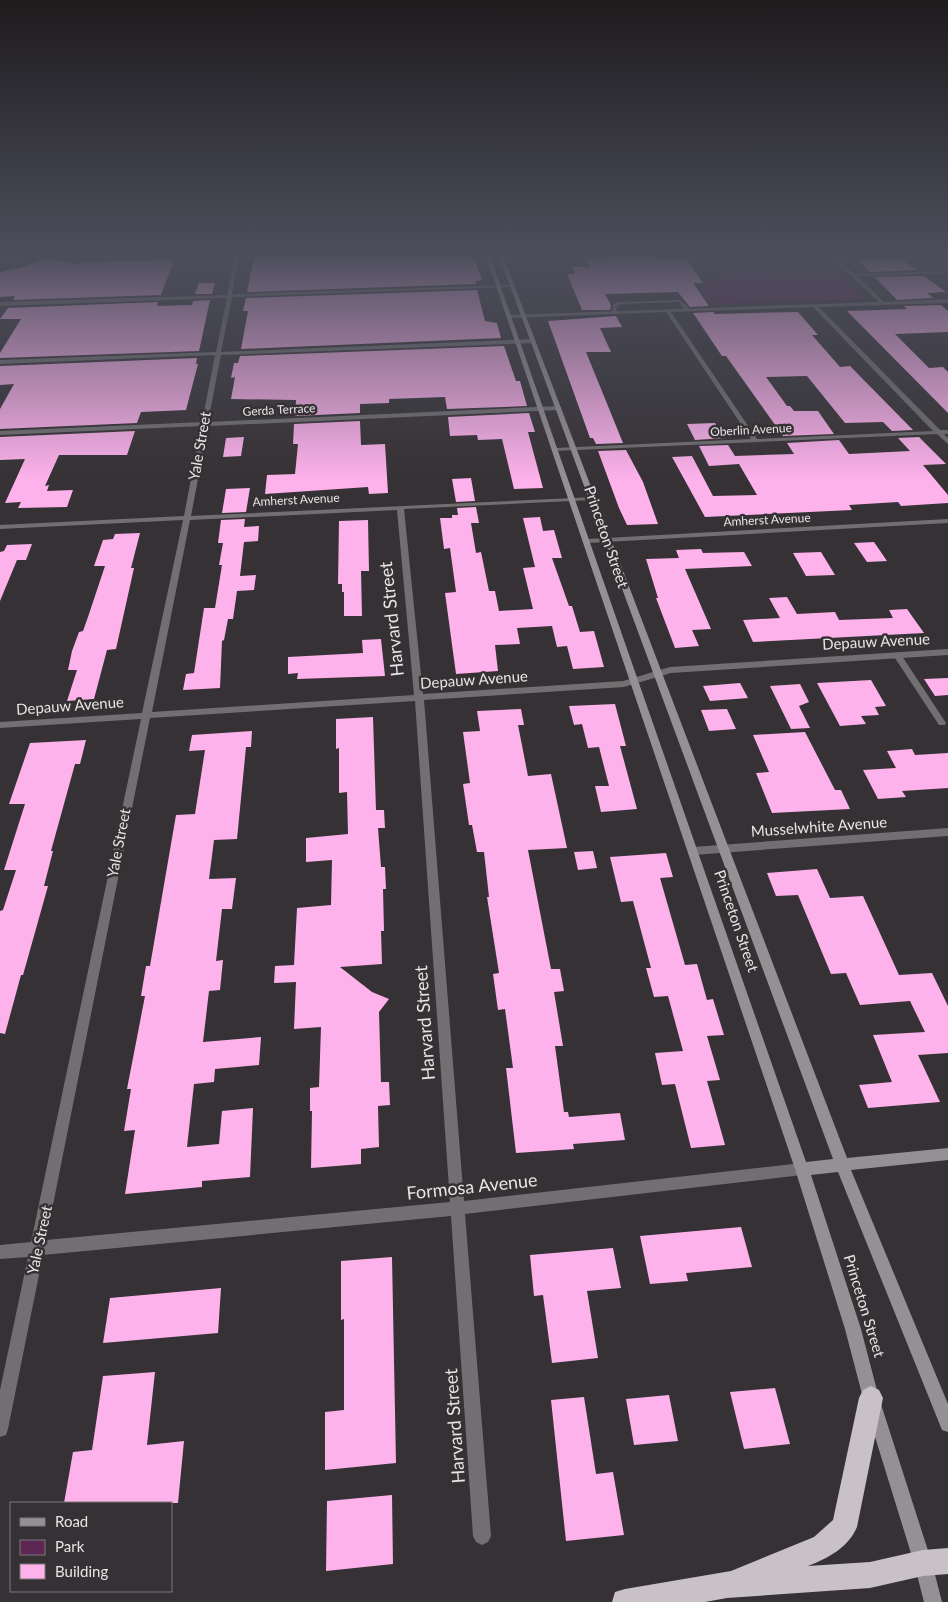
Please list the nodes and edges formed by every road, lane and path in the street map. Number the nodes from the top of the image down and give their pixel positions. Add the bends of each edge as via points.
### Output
1 (223, 331) edge
2 (514, 331) edge
3 (530, 331) edge
4 (681, 331) edge
5 (840, 331) edge
6 (534, 341) junction
7 (518, 342) junction
8 (218, 353) junction
9 (0, 362) edge
10 (559, 408) junction
11 (541, 409) junction
12 (203, 424) junction
13 (938, 432) junction
14 (948, 432) edge
15 (0, 433) edge
16 (755, 441) junction
17 (948, 442) edge
18 (574, 449) junction
19 (555, 450) junction
20 (592, 498) junction
21 (573, 499) junction
22 (400, 507) junction
23 (187, 517) junction
24 (948, 521) edge
25 (0, 527) edge
26 (609, 540) junction
27 (588, 541) junction
28 (948, 652) edge
29 (896, 655) junction
30 (658, 673) junction
31 (636, 680) junction
32 (419, 697) junction
33 (145, 715) junction
34 (942, 722) dead end
35 (0, 725) edge
36 (948, 832) edge
37 (723, 849) junction
38 (693, 851) junction
39 (948, 1154) edge
40 (842, 1164) junction
41 (802, 1169) junction
42 (458, 1208) junction
43 (38, 1248) junction
44 (0, 1252) edge
45 (871, 1398) junction
46 (948, 1424) edge
47 (0, 1429) edge
48 (482, 1536) dead end
49 (936, 1562) edge
50 (727, 1585) junction
51 (625, 1602) edge
52 (933, 1602) edge

1 - 8 street, Yale Street
2 - 7 main road, Princeton Street
3 - 6 main road, Princeton Street
4 - 16 street
5 - 13 street
6 - 7 street
6 - 10 main road, Princeton Street
7 - 8 street
7 - 11 main road, Princeton Street
8 - 9 street
8 - 12 street, Yale Street
10 - 11 street, Gerda Terrace
10 - 18 main road, Princeton Street
11 - 12 street, Gerda Terrace
11 - 19 main road, Princeton Street
12 - 15 street, Gerda Terrace
12 - 23 street, Yale Street
13 - 14 street, Oberlin Avenue
13 - 16 street, Oberlin Avenue
13 - 17 street
16 - 18 street, Oberlin Avenue
18 - 19 street, Oberlin Avenue
18 - 20 main road, Princeton Street
19 - 21 main road, Princeton Street
20 - 21 street, Amherst Avenue
20 - 26 main road, Princeton Street
21 - 22 street, Amherst Avenue
21 - 27 main road, Princeton Street
22 - 23 street, Amherst Avenue
22 - 32 street, Harvard Street
23 - 25 street, Amherst Avenue
23 - 33 street, Yale Street
24 - 26 street, Amherst Avenue
26 - 27 street, Amherst Avenue
26 - 30 main road, Princeton Street
27 - 31 main road, Princeton Street
28 - 29 street, Depauw Avenue
29 - 30 street, Depauw Avenue
29 - 34 lane
30 - 31 street, Depauw Avenue
30 - 37 main road, Princeton Street
31 - 32 street, Depauw Avenue via 624,684
31 - 38 main road, Princeton Street
32 - 33 street, Depauw Avenue
32 - 42 street, Harvard Street
33 - 35 street, Depauw Avenue
33 - 43 street, Yale Street
36 - 37 street, Musselwhite Avenue
37 - 38 street, Musselwhite Avenue
37 - 40 main road, Princeton Street
38 - 41 main road, Princeton Street
39 - 40 main road, Formosa Avenue
40 - 41 main road, Formosa Avenue
40 - 46 main road, Princeton Street
41 - 42 street, Formosa Avenue
41 - 45 main road, Princeton Street via 853,1329
42 - 43 street, Formosa Avenue
42 - 48 street, Harvard Street
43 - 44 street, Formosa Avenue
43 - 47 street, Yale Street
45 - 49 main road, Princeton Street
45 - 50 highway via 844,1527 822,1547
49 - 50 highway via 870,1575
49 - 52 main road, Princeton Street
50 - 51 highway

